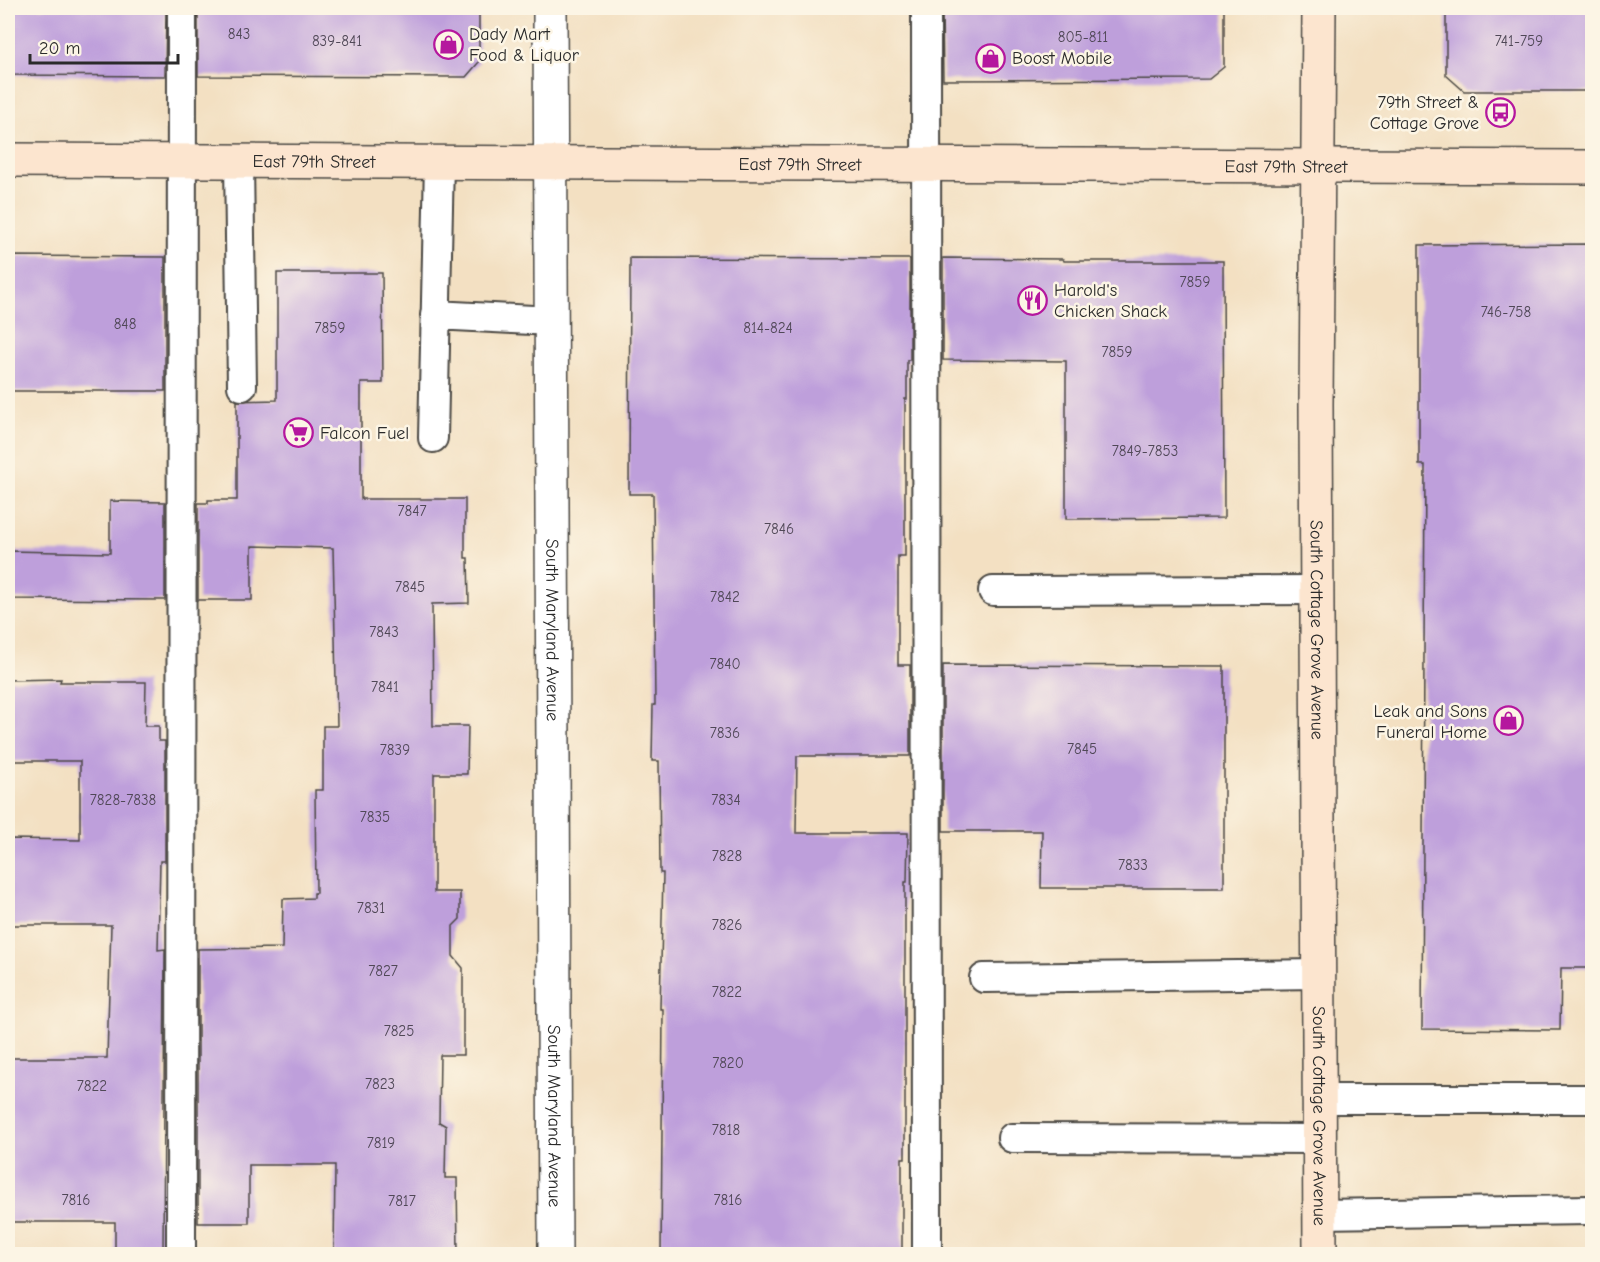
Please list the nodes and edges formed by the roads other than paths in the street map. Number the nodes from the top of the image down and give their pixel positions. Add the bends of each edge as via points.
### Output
1 (182, 8) edge
2 (550, 8) edge
3 (926, 8) edge
4 (1319, 8) edge
5 (8, 160) edge
6 (183, 160) junction
7 (239, 161) junction
8 (439, 162) junction
9 (551, 162) junction
10 (927, 164) junction
11 (1317, 167) junction
12 (1593, 167) edge
13 (435, 315) junction
14 (552, 321) junction
15 (242, 386) dead end
16 (433, 438) dead end
17 (1317, 590) junction
18 (993, 591) dead end
19 (1319, 974) junction
20 (984, 978) dead end
21 (1319, 1099) junction
22 (1593, 1099) edge
23 (1012, 1138) dead end
24 (1319, 1139) junction
25 (1593, 1210) edge
26 (1319, 1214) junction
27 (181, 1254) edge
28 (555, 1254) edge
29 (927, 1254) edge
30 (1320, 1254) edge

1 - 6 lane
2 - 9 street, South Maryland Avenue
3 - 10 lane
4 - 11 main road, South Cottage Grove Avenue
5 - 6 main road, East 79th Street
6 - 7 main road, East 79th Street
6 - 27 lane
7 - 8 main road, East 79th Street
7 - 15 lane
8 - 9 main road, East 79th Street
8 - 13 lane
9 - 10 main road, East 79th Street
9 - 14 street, South Maryland Avenue
10 - 11 main road, East 79th Street
10 - 29 lane
11 - 12 main road, East 79th Street
11 - 17 main road, South Cottage Grove Avenue
13 - 14 lane
13 - 16 lane
14 - 28 street, South Maryland Avenue
17 - 18 lane
17 - 19 main road, South Cottage Grove Avenue
19 - 20 lane
19 - 21 main road, South Cottage Grove Avenue
21 - 22 lane
21 - 24 main road, South Cottage Grove Avenue
23 - 24 lane
24 - 26 main road, South Cottage Grove Avenue
25 - 26 lane
26 - 30 main road, South Cottage Grove Avenue

